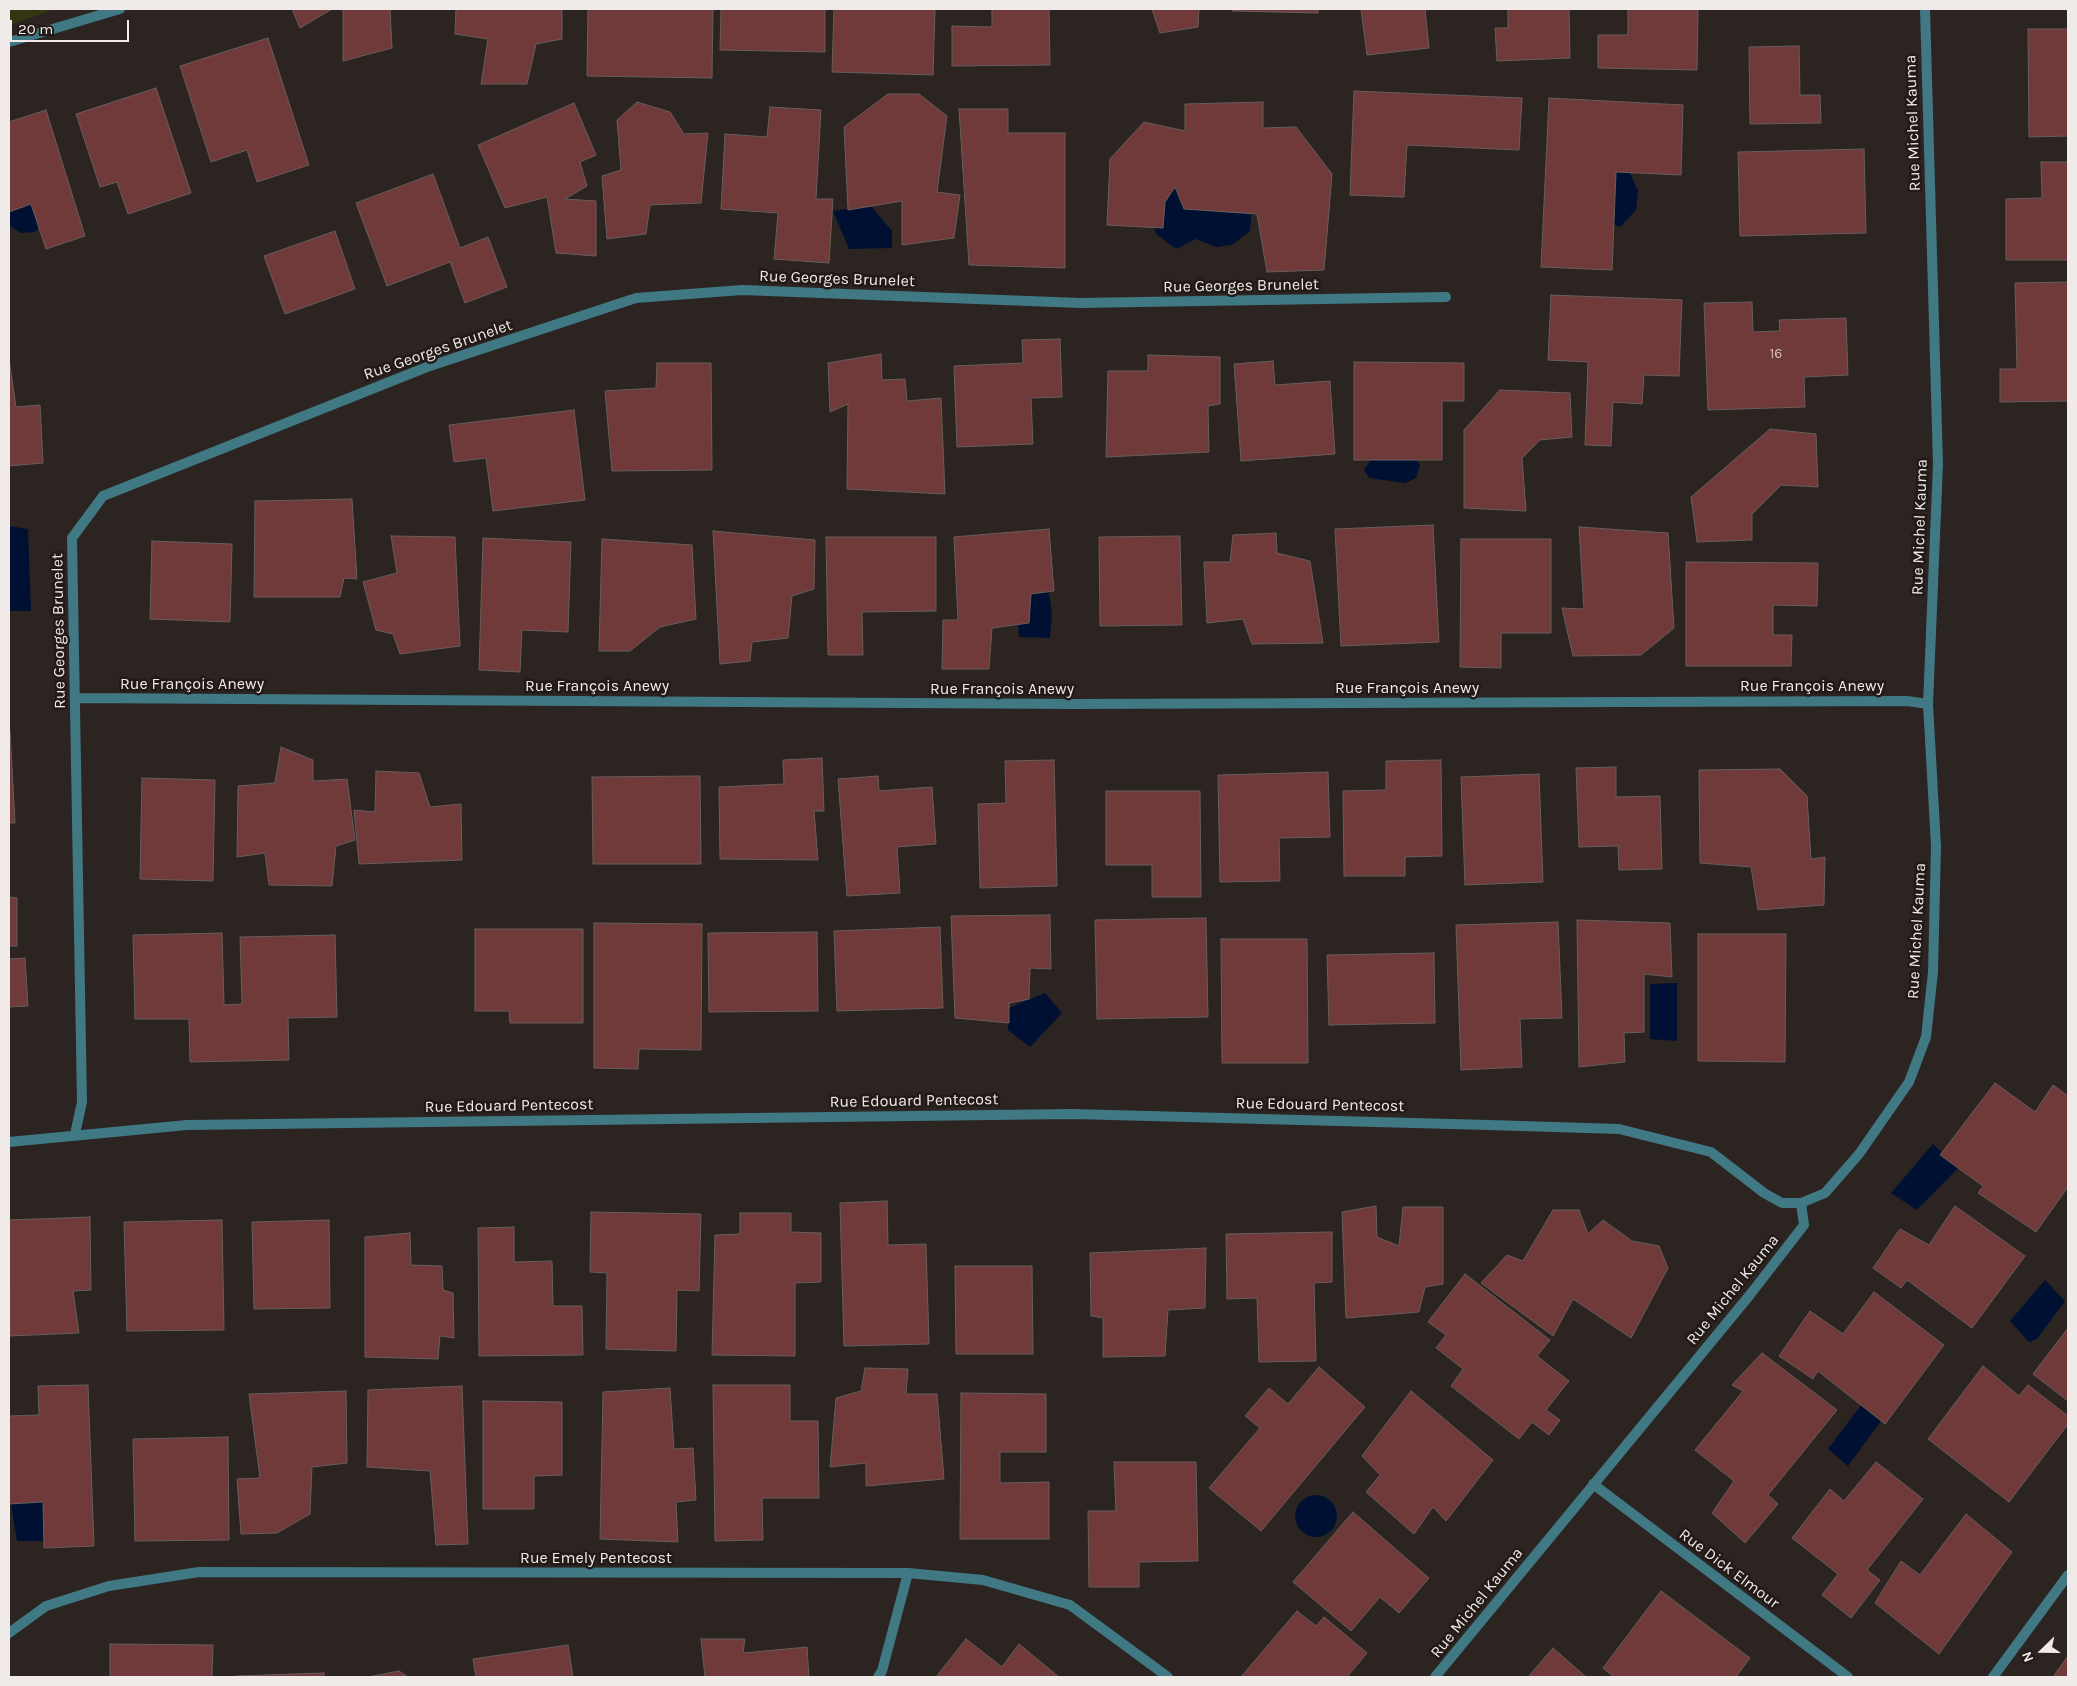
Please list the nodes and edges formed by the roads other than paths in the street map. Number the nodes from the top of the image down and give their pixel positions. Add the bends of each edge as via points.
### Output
1 (120, 9) edge
2 (1924, 9) edge
3 (9, 42) edge
4 (1446, 297) dead end
5 (76, 698) junction
6 (1928, 704) junction
7 (75, 1134) junction
8 (9, 1142) edge
9 (1801, 1204) junction
10 (1593, 1484) junction
11 (908, 1574) junction
12 (2068, 1575) edge
13 (9, 1633) edge
14 (878, 1677) edge
15 (1168, 1677) edge
16 (1435, 1677) edge
17 (1848, 1677) edge
18 (1993, 1677) edge

1 - 3 street
2 - 6 street, Rue Michel Kauma via 1938,464
4 - 5 street, Rue Georges Brunelet via 1080,303 742,290 636,298 427,367 103,496 72,538
5 - 6 street, Rue François Anewy via 1073,704 1897,701
5 - 7 street, Rue Georges Brunelet via 82,1102
6 - 9 street, Rue Michel Kauma via 1936,846 1933,972 1926,1037 1909,1082 1859,1154 1825,1193
7 - 8 street, Rue Edouard Pentecost
7 - 9 street, Rue Edouard Pentecost via 188,1125 1072,1114 1610,1129 1711,1152 1764,1193 1782,1203
9 - 10 street, Rue Michel Kauma via 1804,1225 1750,1296
10 - 16 street, Rue Michel Kauma
10 - 17 street, Rue Dick Elmour
11 - 13 street, Rue Emely Pentecost via 199,1572 100,1589 46,1606
11 - 14 street
11 - 15 street, Rue Emely Pentecost via 983,1580 1070,1605
12 - 18 street

